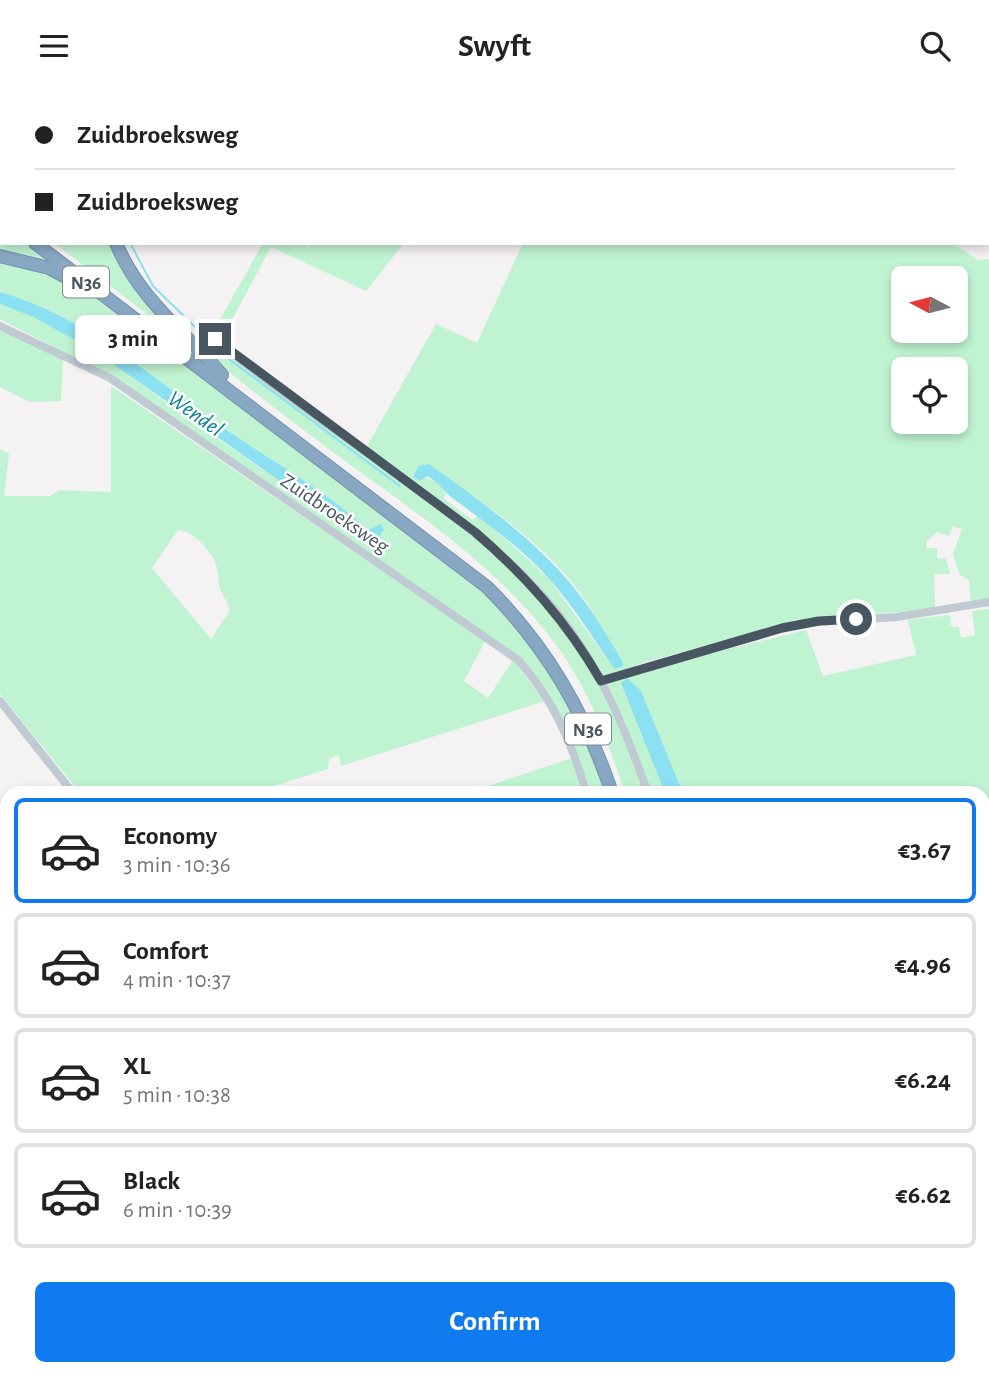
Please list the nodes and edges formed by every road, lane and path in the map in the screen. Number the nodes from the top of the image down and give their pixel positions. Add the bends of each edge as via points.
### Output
1 (38, 245) edge
2 (51, 245) edge
3 (117, 245) edge
4 (0, 256) edge
5 (137, 320) junction
6 (0, 326) edge
7 (215, 339) dead end
8 (222, 375) junction
9 (989, 602) edge
10 (601, 681) junction
11 (0, 701) edge
12 (67, 786) edge
13 (584, 786) edge
14 (609, 786) edge
15 (616, 786) edge
16 (645, 786) edge

1 - 5 highway, N36
2 - 8 highway, N36
3 - 8 highway, N36 via 149,301
4 - 5 highway, N36 via 49,268
5 - 14 highway, N36 via 487,587 526,628 564,681
6 - 13 street, Zuidbroeksweg via 110,378 518,660 564,730
7 - 10 street via 507,559 558,614
8 - 15 highway, N36 via 447,545 512,601 577,691
9 - 10 street via 897,617 802,624
10 - 16 street
11 - 12 street

